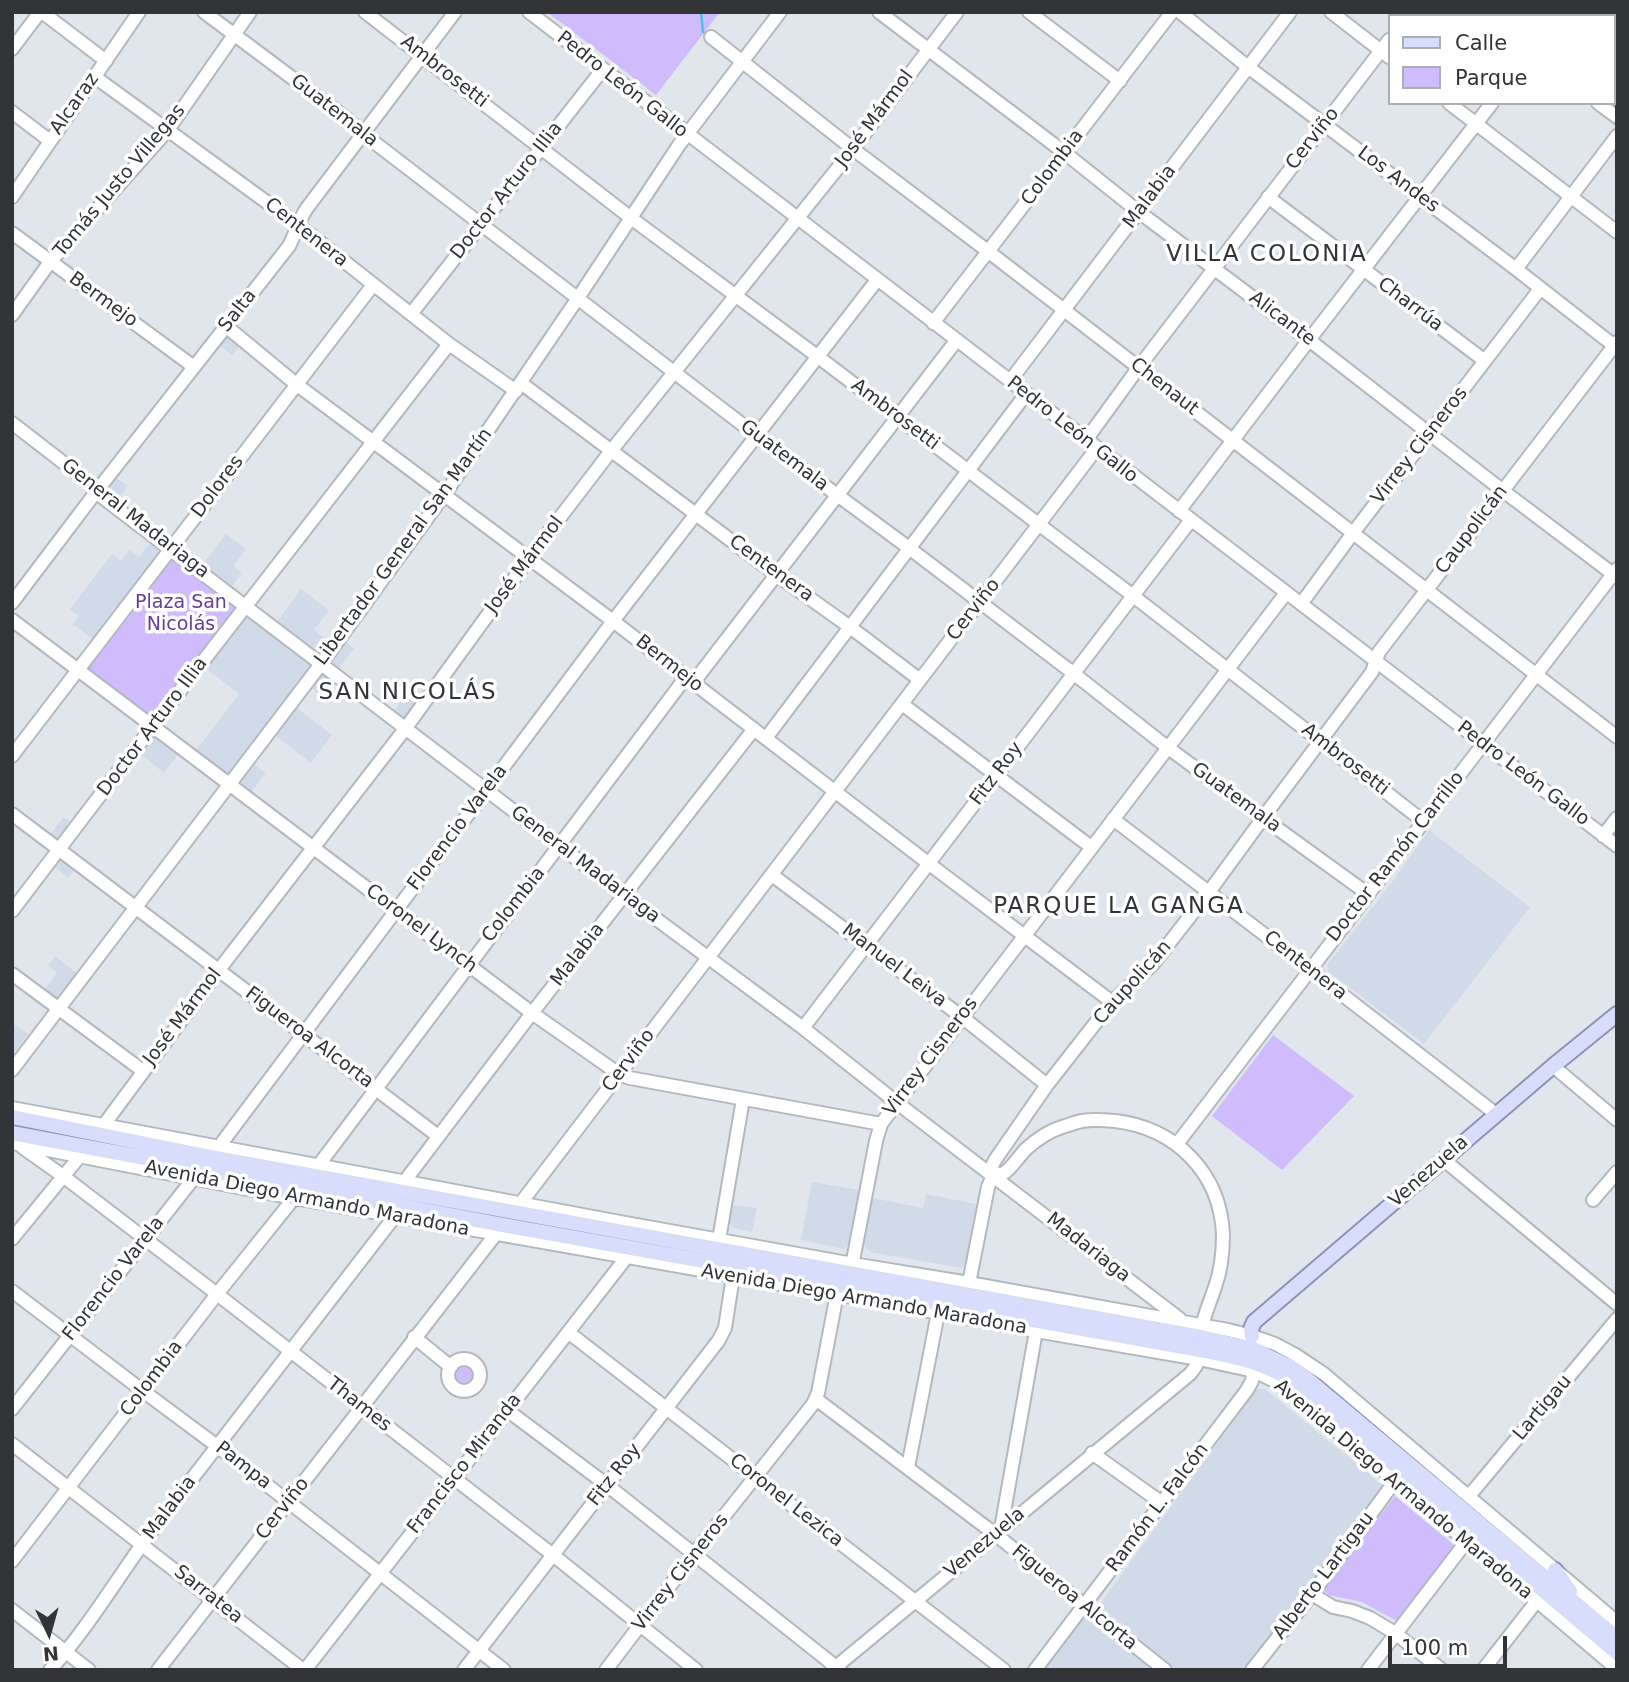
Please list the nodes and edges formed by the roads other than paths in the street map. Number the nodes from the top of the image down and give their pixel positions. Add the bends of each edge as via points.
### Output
1 (41, 12) edge
2 (139, 12) edge
3 (204, 12) edge
4 (250, 12) edge
5 (365, 12) edge
6 (455, 12) edge
7 (528, 12) edge
8 (780, 12) edge
9 (879, 12) edge
10 (957, 12) edge
11 (1029, 12) edge
12 (1172, 12) edge
13 (1180, 12) edge
14 (1290, 12) edge
15 (1331, 12) edge
16 (234, 35) junction
17 (711, 37) dead end
18 (12, 49) edge
19 (928, 50) junction
20 (1385, 54) edge
21 (422, 55) junction
22 (106, 61) junction
23 (743, 62) junction
24 (1248, 67) junction
25 (603, 69) junction
26 (94, 77) junction
27 (1120, 81) junction
28 (1451, 105) edge
29 (1490, 105) edge
30 (1601, 105) edge
31 (12, 112) edge
32 (1617, 117) edge
33 (1324, 124) junction
34 (1475, 124) junction
35 (167, 131) junction
36 (362, 133) junction
37 (686, 134) junction
38 (1617, 136) edge
39 (50, 141) junction
40 (541, 148) junction
41 (853, 149) junction
42 (1065, 153) junction
43 (12, 197) edge
44 (1268, 197) junction
45 (1420, 197) junction
46 (1570, 198) junction
47 (1139, 212) junction
48 (631, 218) junction
49 (797, 219) junction
50 (481, 224) junction
51 (298, 225) junction
52 (1617, 232) edge
53 (12, 233) edge
54 (989, 251) junction
55 (50, 262) junction
56 (1214, 268) junction
57 (1516, 269) junction
58 (1363, 270) junction
59 (877, 279) junction
60 (373, 285) junction
61 (1540, 289) junction
62 (735, 296) junction
63 (578, 298) junction
64 (1063, 310) junction
65 (411, 314) junction
66 (12, 315) edge
67 (933, 323) junction
68 (227, 327) junction
69 (1309, 340) junction
70 (956, 341) junction
71 (449, 344) junction
72 (1616, 345) edge
73 (817, 356) junction
74 (1485, 361) junction
75 (194, 367) junction
76 (1139, 367) junction
77 (674, 372) junction
78 (1010, 382) junction
79 (296, 384) junction
80 (519, 387) junction
81 (1026, 394) junction
82 (896, 417) junction
83 (12, 423) edge
84 (1429, 433) junction
85 (756, 435) junction
86 (1233, 440) junction
87 (372, 441) junction
88 (1091, 444) junction
89 (611, 451) junction
90 (968, 471) junction
91 (1502, 490) junction
92 (96, 492) junction
93 (444, 495) junction
94 (837, 495) junction
95 (1179, 511) junction
96 (696, 513) junction
97 (1191, 520) junction
98 (1040, 525) junction
99 (1353, 533) junction
100 (909, 548) junction
101 (170, 549) junction
102 (529, 558) junction
103 (1616, 574) edge
104 (777, 575) junction
105 (1427, 589) junction
106 (1286, 593) junction
107 (1132, 595) junction
108 (980, 602) junction
109 (12, 603) edge
110 (1301, 604) junction
111 (246, 606) junction
112 (12, 620) edge
113 (613, 621) junction
114 (850, 627) junction
115 (1376, 661) junction
116 (321, 664) junction
117 (1227, 669) junction
118 (78, 670) junction
119 (1073, 673) junction
120 (1536, 675) junction
121 (690, 680) junction
122 (919, 680) junction
123 (902, 704) junction
124 (152, 727) junction
125 (405, 729) junction
126 (754, 729) junction
127 (1617, 737) edge
128 (766, 738) junction
129 (1320, 742) junction
130 (1483, 744) junction
131 (1167, 747) junction
132 (12, 756) edge
133 (996, 775) junction
134 (229, 785) junction
135 (487, 790) junction
136 (836, 791) junction
137 (12, 814) edge
138 (1263, 818) junction
139 (1617, 818) edge
140 (1113, 820) junction
141 (1423, 821) junction
142 (1603, 836) junction
143 (560, 846) junction
144 (1617, 846) edge
145 (1091, 847) junction
146 (313, 848) junction
147 (59, 850) junction
148 (928, 863) junction
149 (772, 875) junction
150 (1209, 892) junction
151 (1368, 894) junction
152 (624, 895) junction
153 (135, 907) junction
154 (396, 909) junction
155 (12, 911) edge
156 (1025, 935) junction
157 (865, 945) junction
158 (708, 958) junction
159 (469, 964) junction
160 (1310, 969) junction
161 (218, 971) junction
162 (12, 974) edge
163 (1112, 1002) junction
164 (59, 1009) junction
165 (533, 1013) junction
166 (1617, 1014) edge
167 (962, 1017) junction
168 (803, 1028) junction
169 (304, 1034) junction
170 (1553, 1066) junction
171 (12, 1070) edge
172 (143, 1071) junction
173 (619, 1074) junction
174 (1047, 1085) junction
175 (376, 1089) junction
176 (743, 1099) junction
177 (896, 1102) junction
178 (12, 1108) edge
179 (1496, 1114) junction
180 (12, 1117) edge
181 (1617, 1120) edge
182 (881, 1124) junction
183 (103, 1126) junction
184 (61, 1127) junction
185 (438, 1136) junction
186 (1010, 1136) junction
187 (14, 1140) edge
188 (1177, 1144) junction
189 (150, 1145) junction
190 (1027, 1148) junction
191 (80, 1156) junction
192 (1444, 1160) junction
193 (207, 1163) junction
194 (318, 1166) junction
195 (1617, 1172) edge
196 (993, 1175) junction
197 (63, 1176) junction
198 (272, 1181) junction
199 (405, 1187) junction
200 (450, 1190) junction
201 (344, 1195) junction
202 (294, 1198) junction
203 (1593, 1200) dead end
204 (478, 1205) junction
205 (517, 1208) junction
206 (395, 1216) junction
207 (620, 1222) joint
208 (499, 1229) junction
209 (12, 1239) edge
210 (146, 1240) junction
211 (718, 1244) junction
212 (751, 1245) junction
213 (626, 1258) junction
214 (790, 1262) junction
215 (734, 1271) junction
216 (846, 1279) junction
217 (964, 1288) junction
218 (12, 1291) edge
219 (217, 1294) junction
220 (1617, 1304) edge
221 (941, 1309) junction
222 (1617, 1320) edge
223 (1183, 1322) junction
224 (1036, 1331) junction
225 (568, 1332) junction
226 (70, 1335) junction
227 (414, 1337) junction
228 (1200, 1343) junction
229 (290, 1351) junction
230 (1253, 1355) junction
231 (451, 1367) dead end
232 (143, 1391) junction
233 (816, 1399) junction
234 (362, 1408) junction
235 (667, 1408) junction
236 (12, 1409) edge
237 (508, 1410) junction
238 (12, 1444) edge
239 (217, 1446) junction
240 (1092, 1453) junction
241 (908, 1467) junction
242 (755, 1477) junction
243 (453, 1478) junction
244 (1395, 1481) junction
245 (607, 1485) junction
246 (70, 1487) junction
247 (1469, 1496) junction
248 (289, 1501) junction
249 (1162, 1503) junction
250 (998, 1531) junction
251 (1466, 1542) junction
252 (143, 1544) junction
253 (553, 1555) junction
254 (694, 1555) junction
255 (12, 1561) edge
256 (1555, 1570) junction
257 (379, 1573) junction
258 (1312, 1594) junction
259 (213, 1599) junction
260 (914, 1601) junction
261 (1536, 1602) junction
262 (1084, 1606) junction
263 (12, 1610) edge
264 (1586, 1611) junction
265 (1617, 1622) edge
266 (640, 1625) junction
267 (1617, 1628) edge
268 (1395, 1633) junction
269 (1617, 1638) edge
270 (479, 1650) junction
271 (66, 1652) junction
272 (1617, 1653) edge
273 (836, 1669) edge
274 (1617, 1669) edge
275 (50, 1670) edge
276 (89, 1670) edge
277 (158, 1670) edge
278 (304, 1670) edge
279 (464, 1670) edge
280 (504, 1670) edge
281 (606, 1670) edge
282 (696, 1670) edge
283 (1004, 1670) edge
284 (1035, 1670) edge
285 (1165, 1670) edge
286 (1252, 1670) edge
287 (1368, 1670) edge
288 (1442, 1670) edge
289 (1483, 1670) edge

1 - 18 street
1 - 22 street
2 - 22 street, Alcaraz
3 - 16 street, Guatemala
4 - 16 street, Tomás Justo Villegas
5 - 21 street, Ambrosetti
6 - 21 street, Salta
7 - 25 street, Pedro León Gallo
8 - 23 street, Libertador General San Martín
9 - 19 street, Alicante
10 - 19 street, José Mármol
11 - 27 street
12 - 27 street, Colombia
13 - 24 street, Los Andes
14 - 24 street, Malabia
15 - 20 street
16 - 35 street, Tomás Justo Villegas
16 - 36 street, Guatemala
17 - 23 street, Chenaut
19 - 41 street, José Mármol
19 - 42 street, Alicante
20 - 33 street, Cerviño
21 - 36 street, Salta
21 - 40 street, Ambrosetti
22 - 26 street, Alcaraz
23 - 37 street, Libertador General San Martín
23 - 41 street, Chenaut
24 - 33 street, Los Andes
24 - 47 street, Malabia
25 - 37 street, Pedro León Gallo
25 - 40 street, Doctor Arturo Illia
26 - 35 street, Centenera
26 - 39 street, Alcaraz
27 - 42 street, Colombia
28 - 34 street
29 - 34 street
30 - 32 street
31 - 39 street
33 - 44 street, Cerviño
33 - 45 street, Los Andes
34 - 45 street
34 - 46 street
35 - 51 street, Centenera
35 - 55 street, Tomás Justo Villegas
36 - 50 street, Guatemala
36 - 51 street, Salta
37 - 48 street, Libertador General San Martín
37 - 49 street, Pedro León Gallo
38 - 46 street
39 - 43 street, Alcaraz
40 - 48 street, Ambrosetti
40 - 50 street, Doctor Arturo Illia
41 - 49 street, José Mármol
41 - 54 street, Chenaut
42 - 47 street, Alicante
42 - 54 street, Colombia
44 - 56 street, Cerviño
44 - 58 street, Charrúa
45 - 57 street, Los Andes
45 - 58 street
46 - 52 street
46 - 57 street
47 - 56 street, Alicante
47 - 64 street, Malabia
48 - 62 street, Ambrosetti
48 - 63 street, Libertador General San Martín
49 - 59 street, Pedro León Gallo
49 - 62 street, José Mármol
50 - 63 street, Guatemala
50 - 65 street, Doctor Arturo Illia
51 - 60 street, Centenera
51 - 68 street, Salta via 289,246
53 - 55 street, Bermejo
54 - 64 street, Chenaut
54 - 67 street, Colombia
55 - 66 street, Tomás Justo Villegas
55 - 75 street, Bermejo
56 - 69 street, Alicante
56 - 76 street, Cerviño
57 - 61 street, Los Andes
58 - 69 street
58 - 74 street, Charrúa
59 - 67 street, Pedro León Gallo
59 - 73 street, Florencio Varela
60 - 65 street, Centenera
60 - 79 street, Dolores
61 - 72 street, Los Andes
61 - 74 street, Virrey Cisneros
62 - 73 street, Ambrosetti
62 - 77 street, José Mármol
63 - 77 street, Guatemala
63 - 80 street, Libertador General San Martín
64 - 76 street, Chenaut
64 - 78 street, Malabia
65 - 71 street, Centenera
67 - 70 street, Pedro León Gallo
68 - 75 street, Salta
68 - 79 street, Bermejo
69 - 84 street, Alicante
69 - 86 street
70 - 78 street, Pedro León Gallo
70 - 82 street, Colombia
71 - 80 street, Centenera
71 - 87 street, Doctor Arturo Illia
72 - 91 street, Caupolicán
73 - 82 street, Ambrosetti
73 - 85 street, Florencio Varela
74 - 84 street, Virrey Cisneros
75 - 92 street, Salta
76 - 86 street, Chenaut
76 - 88 street, Cerviño
77 - 85 street, Guatemala
77 - 89 street, José Mármol
78 - 81 street, Pedro León Gallo
79 - 87 street, Bermejo
79 - 101 street, Dolores
80 - 89 street, Centenera
80 - 93 street, Libertador General San Martín
81 - 88 street, Pedro León Gallo
81 - 90 street
82 - 90 street, Ambrosetti
82 - 94 street, Colombia
83 - 92 street, General Madariaga
84 - 91 street, Alicante
84 - 99 street, Virrey Cisneros
85 - 94 street, Guatemala
85 - 96 street, Florencio Varela
86 - 95 street
86 - 99 street, Chenaut
87 - 93 street, Bermejo
87 - 111 street, Doctor Arturo Illia
88 - 95 street, Pedro León Gallo
88 - 98 street, Cerviño
89 - 96 street, Centenera
89 - 102 street, José Mármol
90 - 98 street, Ambrosetti
90 - 100 street
91 - 103 street, Alicante
91 - 105 street, Caupolicán
92 - 101 street, General Madariaga
92 - 109 street, Salta
93 - 102 street, Bermejo
93 - 116 street, Libertador General San Martín
94 - 100 street, Guatemala
94 - 104 street, Colombia
95 - 97 street, Pedro León Gallo
96 - 104 street, Centenera
96 - 113 street, Florencio Varela
97 - 106 street, Pedro León Gallo
97 - 107 street, Fitz Roy
98 - 107 street, Ambrosetti
98 - 108 street, Cerviño
99 - 105 street, Chenaut
99 - 110 street, Virrey Cisneros
100 - 108 street, Guatemala
100 - 114 street
101 - 111 street, General Madariaga
101 - 118 street, Dolores
102 - 113 street, Bermejo
102 - 125 street, José Mármol
103 - 120 street, Doctor Ramón Carrillo
104 - 114 street, Centenera
104 - 121 street, Colombia
105 - 115 street, Caupolicán
105 - 120 street, Chenaut
106 - 110 street, Pedro León Gallo
106 - 117 street, Virrey Cisneros
107 - 117 street, Ambrosetti
107 - 119 street, Fitz Roy
108 - 119 street, Guatemala
108 - 122 street, Cerviño
110 - 115 street, Pedro León Gallo
111 - 116 street, General Madariaga
111 - 124 street, Doctor Arturo Illia
112 - 118 street, Coronel Lynch
113 - 121 street, Bermejo
113 - 135 street, Florencio Varela
114 - 122 street, Centenera
114 - 128 street
115 - 129 street, Caupolicán via 1372,673
115 - 130 street, Pedro León Gallo
116 - 125 street, General Madariaga
116 - 134 street, Libertador General San Martín
117 - 129 street, Ambrosetti
117 - 131 street, Virrey Cisneros
118 - 124 street, Coronel Lynch
118 - 132 street, Dolores
119 - 131 street, Guatemala
119 - 133 street, Fitz Roy
120 - 127 street, Chenaut
120 - 130 street, Doctor Ramón Carrillo
121 - 126 street, Bermejo
121 - 143 street, Colombia
122 - 123 street, Cerviño
123 - 133 street
123 - 136 street, Cerviño
124 - 134 street, Coronel Lynch
124 - 147 street, Doctor Arturo Illia
125 - 135 street, General Madariaga
125 - 146 street, José Mármol
126 - 128 street, Bermejo
126 - 152 street, Malabia
128 - 136 street, Bermejo
129 - 138 street, Caupolicán
129 - 141 street, Ambrosetti
130 - 141 street, Doctor Ramón Carrillo
130 - 142 street, Pedro León Gallo
131 - 138 street, Guatemala
131 - 140 street, Virrey Cisneros
133 - 145 street
133 - 148 street, Fitz Roy
134 - 146 street, Coronel Lynch
134 - 153 street, Libertador General San Martín
135 - 143 street, General Madariaga
135 - 154 street, Florencio Varela
136 - 148 street, Bermejo
136 - 149 street, Cerviño
137 - 147 street, Figueroa Alcorta
138 - 150 street, Caupolicán
138 - 151 street, Guatemala
139 - 142 street
140 - 145 street, Virrey Cisneros
140 - 150 street, Centenera
141 - 151 street, Doctor Ramón Carrillo
142 - 144 street, Pedro León Gallo
143 - 152 street, General Madariaga
143 - 159 street, Colombia
145 - 156 street, Virrey Cisneros
146 - 154 street, Coronel Lynch
146 - 161 street, José Mármol
147 - 153 street, Figueroa Alcorta
147 - 155 street, Doctor Arturo Illia
148 - 156 street, Bermejo
148 - 157 street, Fitz Roy
149 - 157 street, Manuel Leiva
149 - 158 street, Cerviño
150 - 160 street, Centenera
150 - 163 street, Caupolicán via 1152,965
151 - 160 street, Doctor Ramón Carrillo
152 - 158 street, General Madariaga
152 - 165 street, Malabia
153 - 161 street, Figueroa Alcorta
153 - 164 street, Libertador General San Martín
154 - 159 street, Coronel Lynch
154 - 169 street, Florencio Varela
156 - 163 street, Bermejo
156 - 167 street, Virrey Cisneros
157 - 167 street, Manuel Leiva
157 - 168 street, Fitz Roy
158 - 168 street, General Madariaga
158 - 173 street, Cerviño
159 - 165 street, Coronel Lynch
159 - 175 street, Colombia
160 - 179 street, Centenera
160 - 188 street, Doctor Ramón Carrillo
161 - 169 street, Figueroa Alcorta
161 - 172 street, José Mármol
162 - 164 street
163 - 174 street, Caupolicán
164 - 171 street, Libertador General San Martín
164 - 172 street
165 - 173 street, Coronel Lynch
165 - 185 street, Malabia
166 - 170 main road, Venezuela
167 - 174 street, Manuel Leiva
167 - 177 street, Virrey Cisneros
168 - 177 street, General Madariaga
169 - 175 street, Figueroa Alcorta
169 - 193 street, Florencio Varela
170 - 179 main road, Venezuela
170 - 181 street
172 - 183 street, José Mármol
173 - 176 street, Coronel Lynch
173 - 205 street, Cerviño
174 - 186 street, Caupolicán
175 - 185 street, Figueroa Alcorta
175 - 194 street, Colombia
176 - 182 street, Coronel Lynch
176 - 211 street
177 - 182 street, Virrey Cisneros
177 - 196 street, General Madariaga
178 - 183 street, Avenida Diego Armando Maradona
179 - 192 main road, Venezuela
180 - 184 main road, Avenida Diego Armando Maradona
182 - 216 street, Virrey Cisneros
183 - 184 main road
183 - 189 main road
183 - 193 street, Avenida Diego Armando Maradona
184 - 189 main road, Avenida Diego Armando Maradona
185 - 199 street, Malabia
186 - 190 street
186 - 196 street, Caupolicán via 992,1166
187 - 191 street, Avenida Diego Armando Maradona
187 - 193 main road, Avenida Diego Armando Maradona
187 - 197 street, Thames
188 - 190 street via 1148,1129 1104,1120 1058,1128
188 - 228 street via 1206,1178 1221,1217 1219,1274
189 - 193 main road, Avenida Diego Armando Maradona
190 - 196 street via 1003,1173
191 - 193 street, Avenida Diego Armando Maradona
191 - 197 street
192 - 220 street
192 - 230 main road, Venezuela via 1254,1322
193 - 194 street, Avenida Diego Armando Maradona
193 - 198 main road, Avenida Diego Armando Maradona
193 - 199 main road, Avenida Diego Armando Maradona
193 - 202 street, Avenida Diego Armando Maradona
193 - 210 street, Florencio Varela
194 - 199 street, Avenida Diego Armando Maradona
195 - 203 street
196 - 217 street, Caupolicán
196 - 223 street, Madariaga
197 - 209 street
197 - 210 street, Thames
198 - 201 main road, Avenida Diego Armando Maradona
198 - 202 main road
199 - 200 main road
199 - 204 main road, Avenida Diego Armando Maradona
200 - 204 main road
200 - 205 street, Avenida Diego Armando Maradona
201 - 202 main road
201 - 208 main road, Avenida Diego Armando Maradona
202 - 206 street, Avenida Diego Armando Maradona
202 - 219 street, Colombia
204 - 205 main road, Avenida Diego Armando Maradona
205 - 207 main road
205 - 208 street, Cerviño
205 - 211 main road, Avenida Diego Armando Maradona
206 - 208 street, Avenida Diego Armando Maradona
206 - 229 street, Malabia
207 - 211 street, Avenida Diego Armando Maradona
208 - 213 street, Avenida Diego Armando Maradona
208 - 215 main road, Avenida Diego Armando Maradona
208 - 227 street, Cerviño
210 - 219 street, Thames
210 - 226 street, Florencio Varela
211 - 212 main road
211 - 214 main road, Avenida Diego Armando Maradona
212 - 214 main road
212 - 216 street, Avenida Diego Armando Maradona
213 - 215 street, Avenida Diego Armando Maradona
213 - 225 street, Francisco Miranda
214 - 216 main road, Avenida Diego Armando Maradona
215 - 216 main road, Avenida Diego Armando Maradona
215 - 235 street, Fitz Roy via 722,1334
216 - 217 main road, Avenida Diego Armando Maradona
216 - 221 main road, Avenida Diego Armando Maradona
216 - 233 street, Virrey Cisneros
217 - 221 street
217 - 223 street, Avenida Diego Armando Maradona
217 - 228 main road, Avenida Diego Armando Maradona
218 - 226 street, Pampa
219 - 229 street, Thames
219 - 232 street, Colombia
221 - 224 street, Avenida Diego Armando Maradona
221 - 228 main road, Avenida Diego Armando Maradona
221 - 241 street
222 - 247 street, Lartigau
223 - 228 street, Avenida Diego Armando Maradona
224 - 228 street, Avenida Diego Armando Maradona
224 - 250 street
225 - 235 street, Coronel Lezica
225 - 237 street, Francisco Miranda
226 - 232 street, Pampa
226 - 236 street, Florencio Varela
227 - 231 street
227 - 234 street, Cerviño
228 - 230 main road, Avenida Diego Armando Maradona
228 - 230 street, Avenida Diego Armando Maradona
228 - 240 street, Venezuela via 1190,1374
229 - 234 street, Thames
229 - 239 street, Malabia
230 - 244 street, Avenida Diego Armando Maradona
230 - 247 street, Avenida Diego Armando Maradona via 1288,1351 1324,1374
230 - 249 street, Ramón L. Falcón via 1247,1390
230 - 264 main road, Avenida Diego Armando Maradona via 1289,1366 1304,1376
230 - 272 main road, Avenida Diego Armando Maradona via 1308,1392
232 - 239 street, Pampa
232 - 246 street, Colombia
233 - 241 street, Figueroa Alcorta
233 - 242 street, Virrey Cisneros
234 - 243 street, Thames
234 - 248 street, Cerviño
235 - 242 street, Coronel Lezica
235 - 245 street, Fitz Roy
237 - 243 street, Francisco Miranda
237 - 245 street
238 - 246 street, Sarratea
239 - 248 street, Pampa
239 - 252 street, Malabia
240 - 249 street
240 - 250 street, Venezuela
241 - 250 street, Figueroa Alcorta
242 - 254 street, Virrey Cisneros
242 - 260 street, Coronel Lezica
243 - 253 street, Thames
243 - 257 street, Francisco Miranda
244 - 251 street, Avenida Diego Armando Maradona
244 - 258 street, Alberto Lartigau
245 - 253 street, Fitz Roy
245 - 254 street
246 - 252 street, Sarratea
246 - 255 street, Colombia
247 - 256 street, Avenida Diego Armando Maradona
248 - 257 street, Pampa
248 - 259 street, Cerviño
249 - 262 street, Ramón L. Falcón
250 - 260 street, Venezuela
250 - 262 street, Figueroa Alcorta
251 - 261 street, Avenida Diego Armando Maradona
251 - 268 street
252 - 259 street, Sarratea
252 - 271 street, Malabia
253 - 266 street, Thames
253 - 270 street, Fitz Roy
254 - 266 street, Virrey Cisneros
254 - 273 street
256 - 264 main road
256 - 265 street, Avenida Diego Armando Maradona
257 - 270 street, Pampa
257 - 278 street, Francisco Miranda
258 - 268 street
258 - 286 street, Alberto Lartigau
259 - 277 street, Cerviño
259 - 278 street, Sarratea
260 - 273 street, Venezuela
260 - 283 street, Coronel Lezica
261 - 274 street, Avenida Diego Armando Maradona
261 - 289 street
262 - 284 street, Ramón L. Falcón
262 - 285 street, Figueroa Alcorta
263 - 271 street
264 - 267 main road
264 - 269 main road, Avenida Diego Armando Maradona
266 - 281 street, Virrey Cisneros
266 - 282 street, Thames
268 - 287 street
268 - 288 street
270 - 279 street, Fitz Roy
270 - 280 street, Pampa
271 - 275 street, Malabia
271 - 276 street

